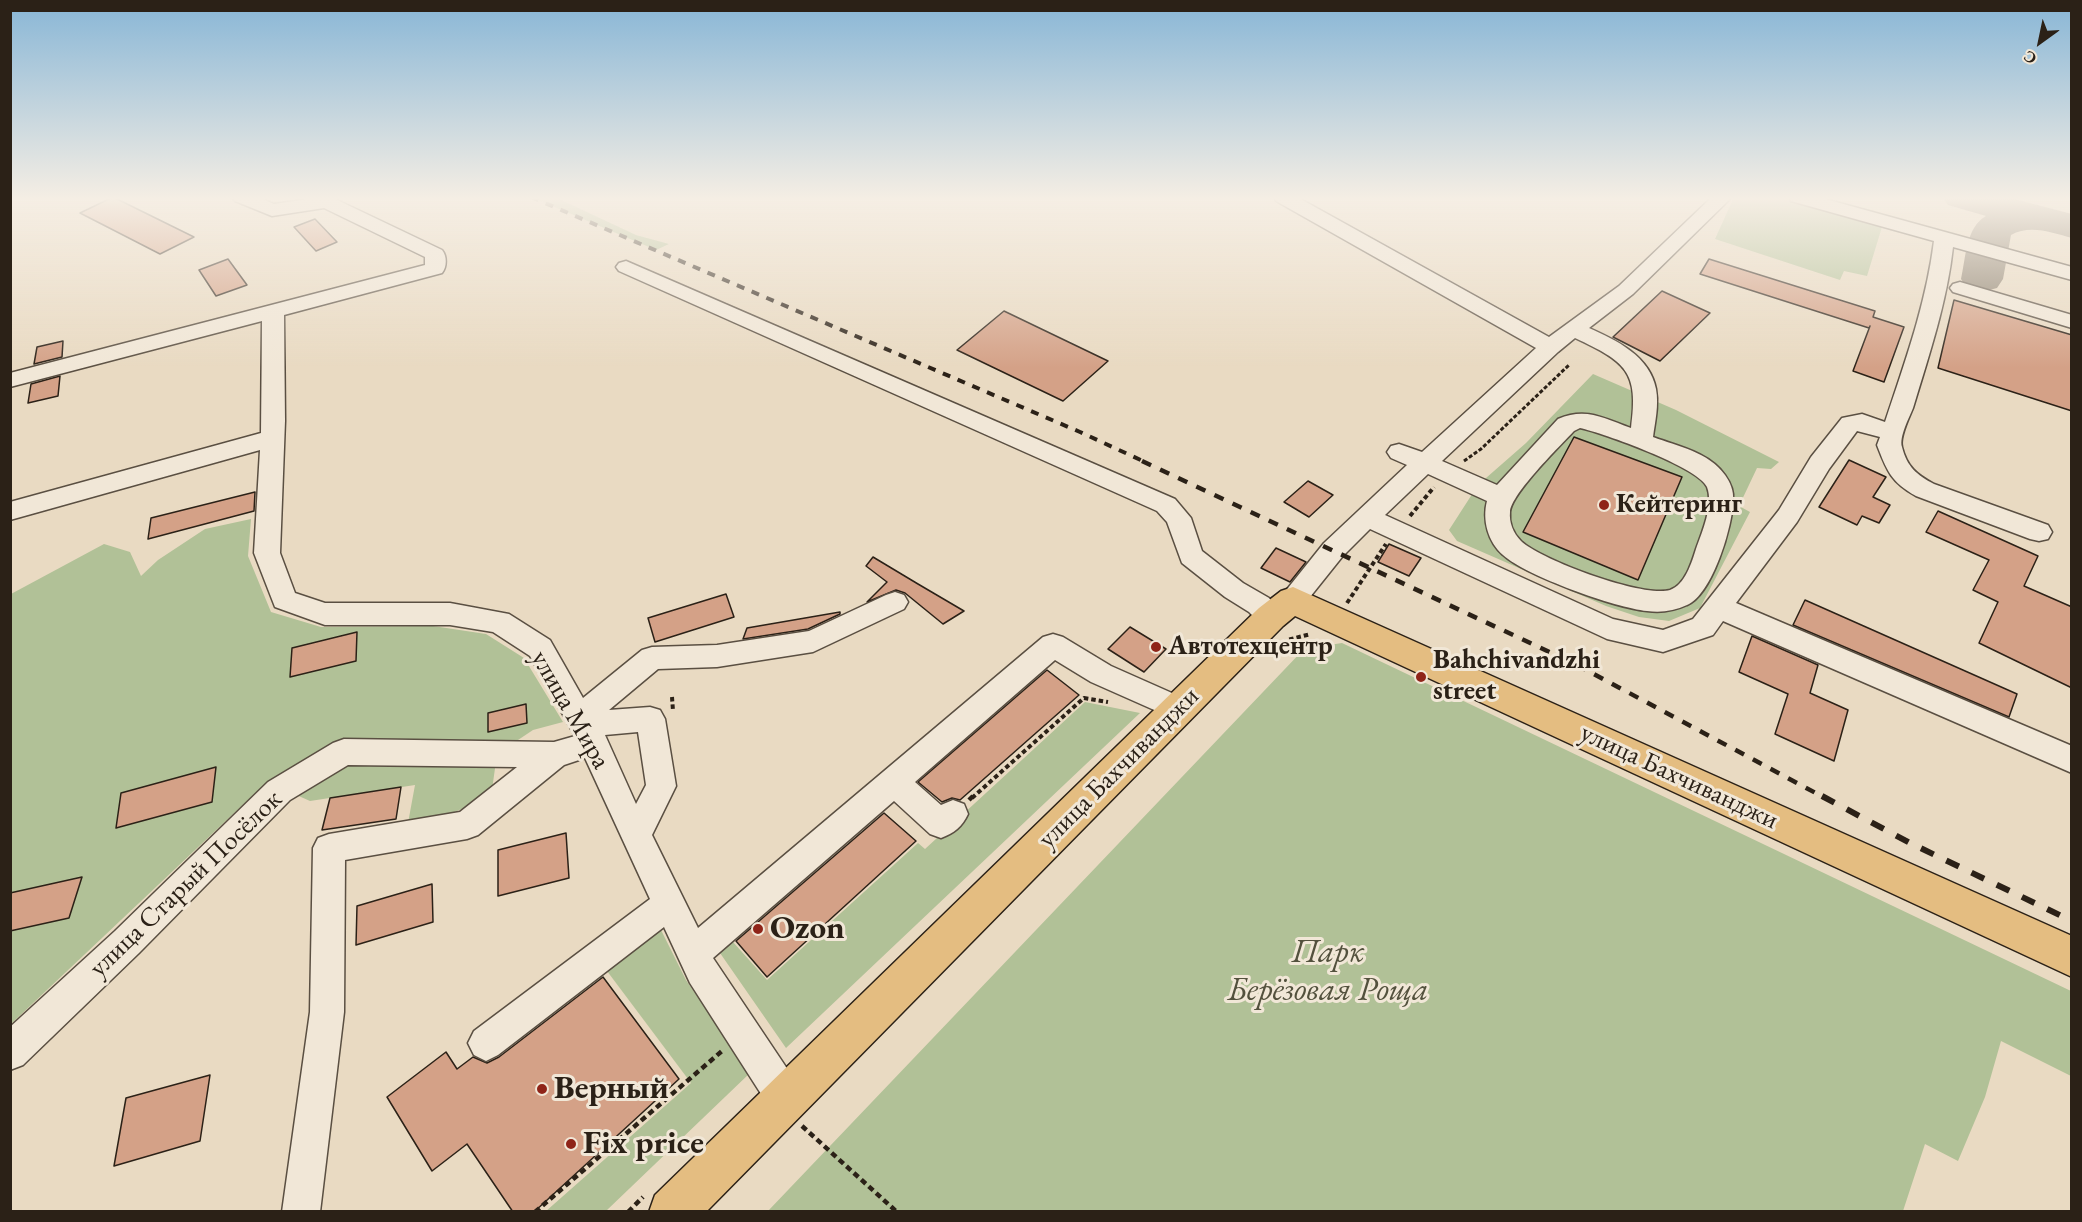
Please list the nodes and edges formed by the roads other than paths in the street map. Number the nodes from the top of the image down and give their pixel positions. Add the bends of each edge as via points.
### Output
1 (435, 254) edge
2 (1385, 254) edge
3 (1664, 254) edge
4 (1942, 254) edge
5 (1999, 254) edge
6 (626, 267) dead end
7 (2072, 274) edge
8 (1960, 288) dead end
9 (273, 312) junction
10 (2072, 322) edge
11 (1575, 330) junction
12 (1550, 347) junction
13 (10, 380) edge
14 (1893, 433) junction
15 (272, 438) junction
16 (1641, 441) junction
17 (1399, 452) dead end
18 (1425, 465) junction
19 (1501, 497) junction
20 (10, 511) edge
21 (1367, 517) junction
22 (2039, 532) dead end
23 (894, 602) dead end
24 (1718, 607) junction
25 (1282, 609) junction
26 (1180, 709) junction
27 (586, 729) junction
28 (554, 755) junction
29 (2072, 760) edge
30 (893, 781) junction
31 (953, 814) road end
32 (636, 834) junction
33 (669, 904) junction
34 (693, 954) junction
35 (2072, 957) edge
36 (486, 1043) dead end
37 (10, 1052) edge
38 (797, 1119) junction
39 (301, 1212) edge
40 (672, 1212) edge

1 - 9 street via 435,269
2 - 12 street
3 - 11 street
4 - 14 street via 1927,327
5 - 7 street
6 - 25 street via 1166,505 1178,518 1191,556 1259,605
8 - 10 street
9 - 13 street
9 - 15 street, улица Мира
11 - 12 street
11 - 16 street via 1624,356 1637,370 1645,391
12 - 18 street
14 - 22 street via 1889,445 1896,465 1908,481
14 - 24 street via 1862,422 1850,424 1820,463 1788,516
15 - 20 street
15 - 27 street, улица Мира via 267,553 284,600 325,614 450,614 499,622 540,648
16 - 19 street via 1577,420 1566,425
16 - 19 street via 1709,472 1720,489 1717,520 1699,574 1694,585 1671,600 1647,602 1612,593 1520,553 1501,531 1496,518
17 - 18 street
18 - 19 street
18 - 21 street
21 - 24 street via 1606,628 1663,641 1703,627
21 - 25 street
23 - 27 street via 813,641 717,656 652,658
24 - 29 street
25 - 26 main road, улица Бахчиванджи
25 - 35 main road, улица Бахчиванджи via 1334,621
26 - 30 street via 1101,674 1053,645
26 - 38 main road, улица Бахчиванджи
27 - 28 street, улица Старый Посёлок
27 - 32 street, улица Мира
27 - 32 street via 650,719 661,786
28 - 37 street, улица Старый Посёлок via 344,752 279,791
28 - 39 street via 467,825 329,848 327,1012
30 - 31 street via 942,824
30 - 34 street
32 - 33 street, улица Мира
33 - 34 street, улица Мира
33 - 36 street
34 - 38 street, улица Мира
38 - 40 main road, улица Бахчиванджи

